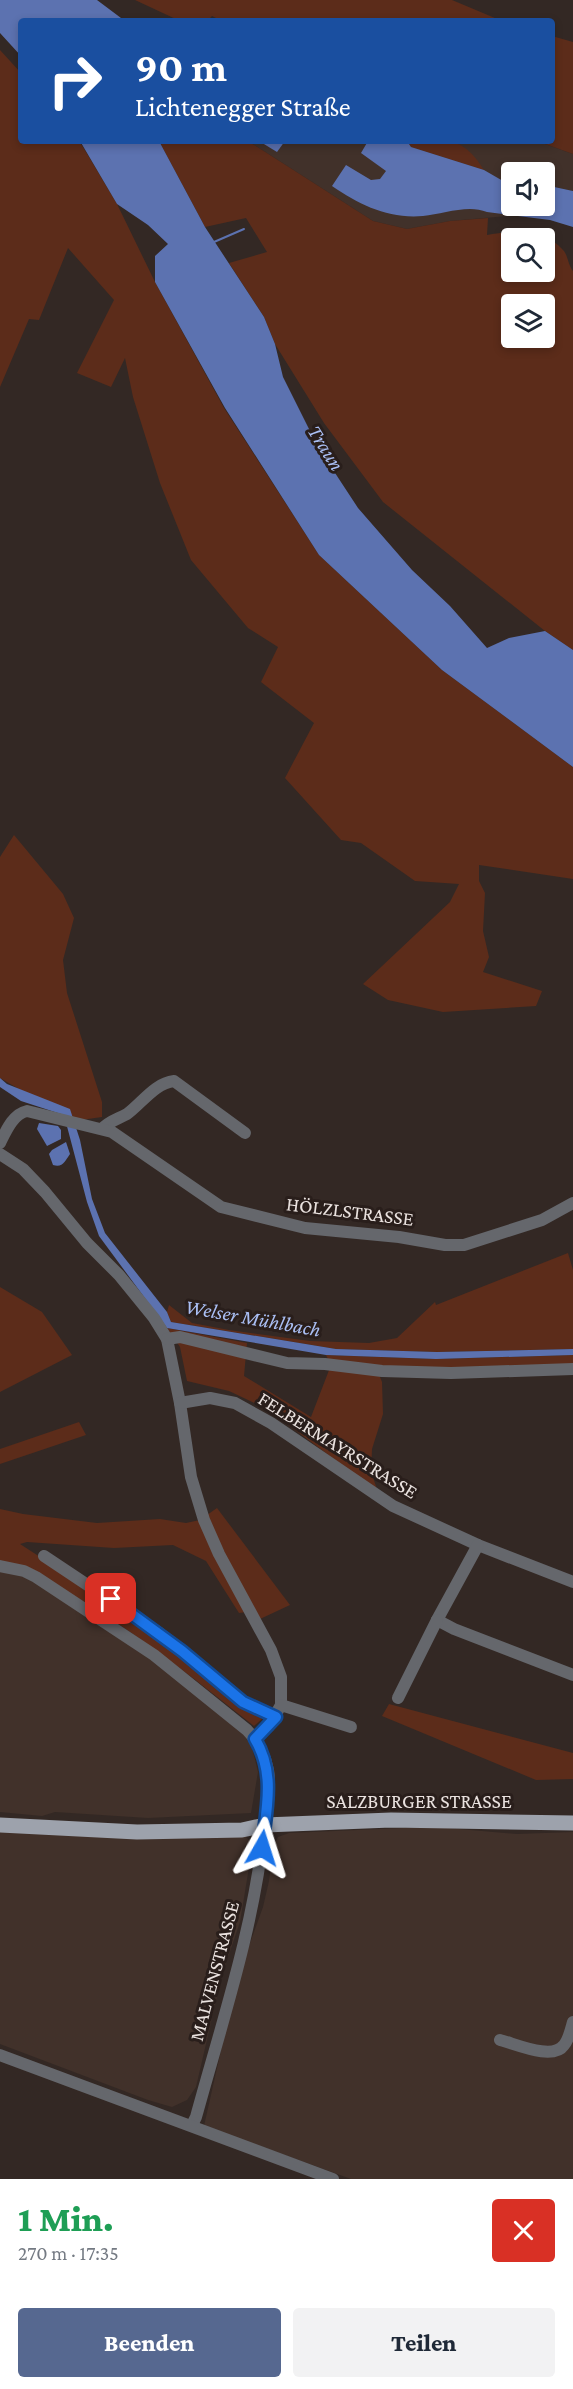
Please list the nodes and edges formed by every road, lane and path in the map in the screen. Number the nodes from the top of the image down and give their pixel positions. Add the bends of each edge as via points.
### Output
1 (102, 1129) junction
2 (245, 1133) dead end
3 (0, 1143) edge
4 (0, 1154) edge
5 (573, 1203) edge
6 (167, 1339) junction
7 (573, 1369) edge
8 (180, 1403) junction
9 (478, 1545) junction
10 (44, 1556) dead end
11 (0, 1566) edge
12 (573, 1582) edge
13 (437, 1620) junction
14 (573, 1675) edge
15 (398, 1698) dead end
16 (278, 1711) junction
17 (351, 1726) dead end
18 (255, 1739) junction
19 (0, 1817) edge
20 (573, 1823) edge
21 (265, 1825) junction
22 (0, 1826) edge
23 (573, 2022) edge
24 (500, 2040) dead end
25 (0, 2055) edge
26 (192, 2125) junction
27 (333, 2179) edge

1 - 2 street via 161,1085 174,1081
1 - 3 street, HÖLZLSTRASSE via 24,1111
1 - 5 street, HÖLZLSTRASSE via 122,1137 221,1207 322,1231 465,1245 542,1220
4 - 6 street via 23,1169 45,1192 119,1275
6 - 7 street via 180,1337 287,1363 382,1371 488,1373
6 - 8 street
8 - 9 street, FELBERMAYRSTRASSE via 210,1398 235,1403 393,1506
8 - 16 street via 191,1477 204,1520 281,1677 283,1698
9 - 12 street, FELBERMAYRSTRASSE
9 - 13 street
10 - 16 street via 158,1632 243,1702
11 - 18 street via 36,1577 124,1633 198,1689
13 - 14 street
13 - 15 street
16 - 17 street
16 - 18 street
18 - 21 street, MALVENSTRASSE via 270,1786
19 - 21 main road, SALZBURGER STRASSE via 124,1823 240,1821
20 - 21 main road, SALZBURGER STRASSE via 424,1819
21 - 22 main road, SALZBURGER STRASSE via 242,1830 137,1832
21 - 26 street, MALVENSTRASSE via 249,1917
23 - 24 street via 565,2044 558,2051 548,2053
25 - 26 street
26 - 27 street

